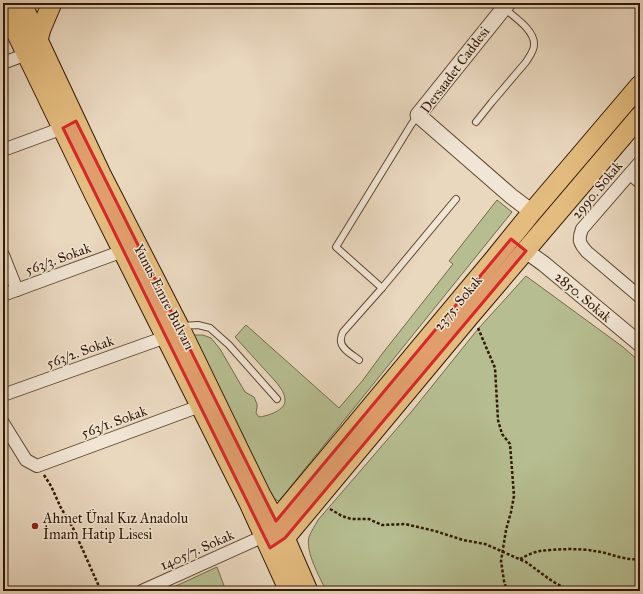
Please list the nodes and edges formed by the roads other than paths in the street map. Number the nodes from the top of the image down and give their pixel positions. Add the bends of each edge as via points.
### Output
1 (52, 3) edge
2 (9, 5) edge
3 (506, 6) edge
4 (32, 47) junction
5 (3, 63) edge
6 (640, 85) edge
7 (418, 115) junction
8 (640, 116) edge
9 (476, 122) dead end
10 (69, 124) junction
11 (3, 150) edge
12 (640, 162) edge
13 (630, 174) junction
14 (95, 177) junction
15 (640, 182) edge
16 (456, 199) dead end
17 (532, 212) junction
18 (511, 239) junction
19 (526, 251) junction
20 (123, 252) junction
21 (3, 255) edge
22 (382, 288) junction
23 (17, 290) junction
24 (3, 295) edge
25 (640, 297) edge
26 (173, 331) junction
27 (640, 344) edge
28 (359, 360) dead end
29 (3, 395) edge
30 (277, 399) dead end
31 (200, 406) junction
32 (3, 423) edge
33 (276, 521) junction
34 (273, 540) junction
35 (142, 591) edge
36 (289, 591) edge
37 (308, 591) edge

1 - 4 main road
2 - 4 main road, Yunus Emre Bulvarı
3 - 7 street, Dersaadet Caddesi
3 - 9 lane via 528,29 534,44 526,62
4 - 5 street
4 - 10 main road, Yunus Emre Bulvarı
6 - 17 main road, 2375. Sokak
7 - 17 street, Dersaadet Caddesi
7 - 22 lane via 336,247
8 - 19 main road, 2375. Sokak
10 - 11 street
10 - 14 main road, Yunus Emre Bulvarı
12 - 13 street, 2990. Sokak
13 - 15 street
13 - 25 street, 2990. Sokak via 582,229 579,237 587,252
14 - 20 main road, Yunus Emre Bulvarı
14 - 26 main road, Yunus Emre Bulvarı
16 - 22 lane
17 - 18 main road, 2375. Sokak
18 - 19 main road
18 - 33 main road, 2375. Sokak
19 - 27 street, 2850. Sokak
19 - 34 main road, 2375. Sokak via 317,500
20 - 23 street, 563/3. Sokak
20 - 26 main road, Yunus Emre Bulvarı
21 - 23 street
22 - 28 lane via 343,332 340,340 345,350
23 - 24 street, 563/3. Sokak
26 - 29 street, 563/2. Sokak
26 - 30 lane via 198,325 210,328 229,345
26 - 31 main road, Yunus Emre Bulvarı
26 - 33 main road, Yunus Emre Bulvarı
31 - 32 street, 563/1. Sokak via 37,466 26,460
31 - 34 main road, Yunus Emre Bulvarı via 249,503
33 - 34 main road, Yunus Emre Bulvarı
34 - 35 street, 1405/7. Sokak
34 - 36 main road, Yunus Emre Bulvarı
34 - 37 main road, Yunus Emre Bulvarı

